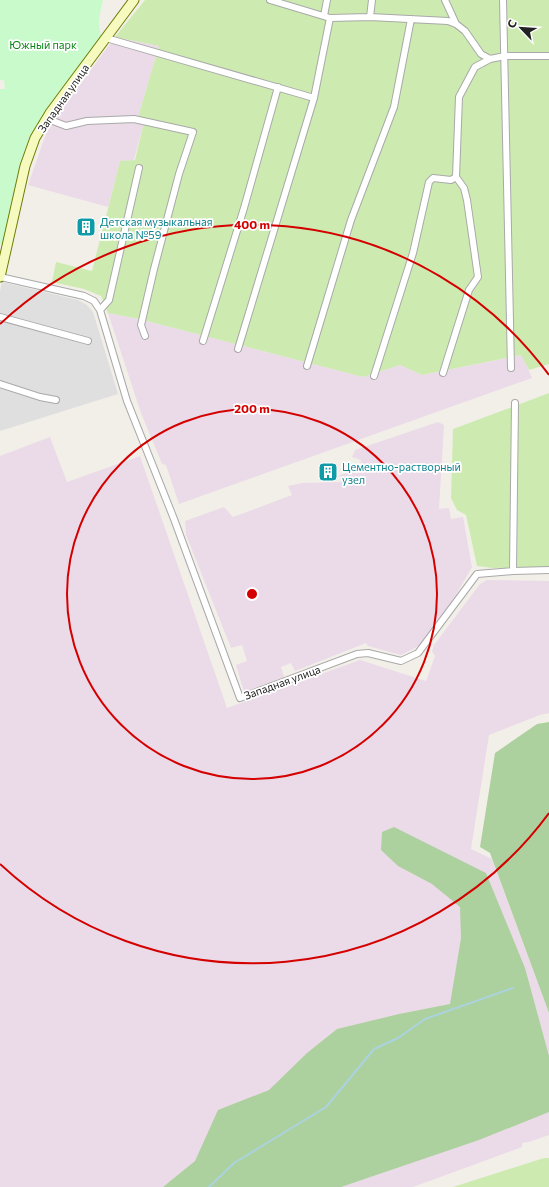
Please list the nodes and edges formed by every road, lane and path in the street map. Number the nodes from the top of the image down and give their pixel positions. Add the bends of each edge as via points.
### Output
1 (134, 0) edge
2 (270, 0) edge
3 (327, 0) edge
4 (372, 0) edge
5 (445, 0) edge
6 (504, 0) edge
7 (370, 16) junction
8 (327, 17) junction
9 (411, 19) junction
10 (456, 24) junction
11 (106, 38) junction
12 (505, 56) junction
13 (549, 56) edge
14 (490, 59) junction
15 (278, 87) junction
16 (314, 98) junction
17 (48, 116) junction
18 (139, 168) dead end
19 (456, 177) junction
20 (0, 277) edge
21 (100, 310) junction
22 (0, 317) edge
23 (145, 336) dead end
24 (88, 341) dead end
25 (203, 341) dead end
26 (238, 349) dead end
27 (307, 366) dead end
28 (511, 368) dead end
29 (443, 373) dead end
30 (374, 376) dead end
31 (0, 384) edge
32 (56, 400) dead end
33 (515, 403) dead end
34 (549, 570) edge
35 (512, 571) junction

1 - 11 street, Западная улица
2 - 8 street
3 - 8 street
4 - 7 street
5 - 10 street
6 - 12 street
7 - 8 street
7 - 9 street
8 - 16 street
9 - 10 street via 448,21
9 - 27 street via 394,106 351,220
10 - 14 street via 465,31 481,54
11 - 15 street
11 - 17 street, Западная улица
12 - 13 street
12 - 14 street
12 - 28 street
14 - 19 street via 475,68 459,97
15 - 16 street
15 - 25 street
16 - 26 street
17 - 20 street, Западная улица via 35,138 25,166
17 - 23 street via 66,126 87,121 134,119 194,132 179,174 154,269 141,325
18 - 21 street via 108,300
19 - 29 street via 464,188 467,200 478,276 469,290
19 - 30 street via 451,180 433,178 428,182 413,253
20 - 21 street via 84,296 94,301
21 - 35 street, Западная улица via 127,401 240,698 357,654 368,653 401,661 418,653 477,574
22 - 24 street
31 - 32 street
33 - 35 street
34 - 35 street, Западная улица

